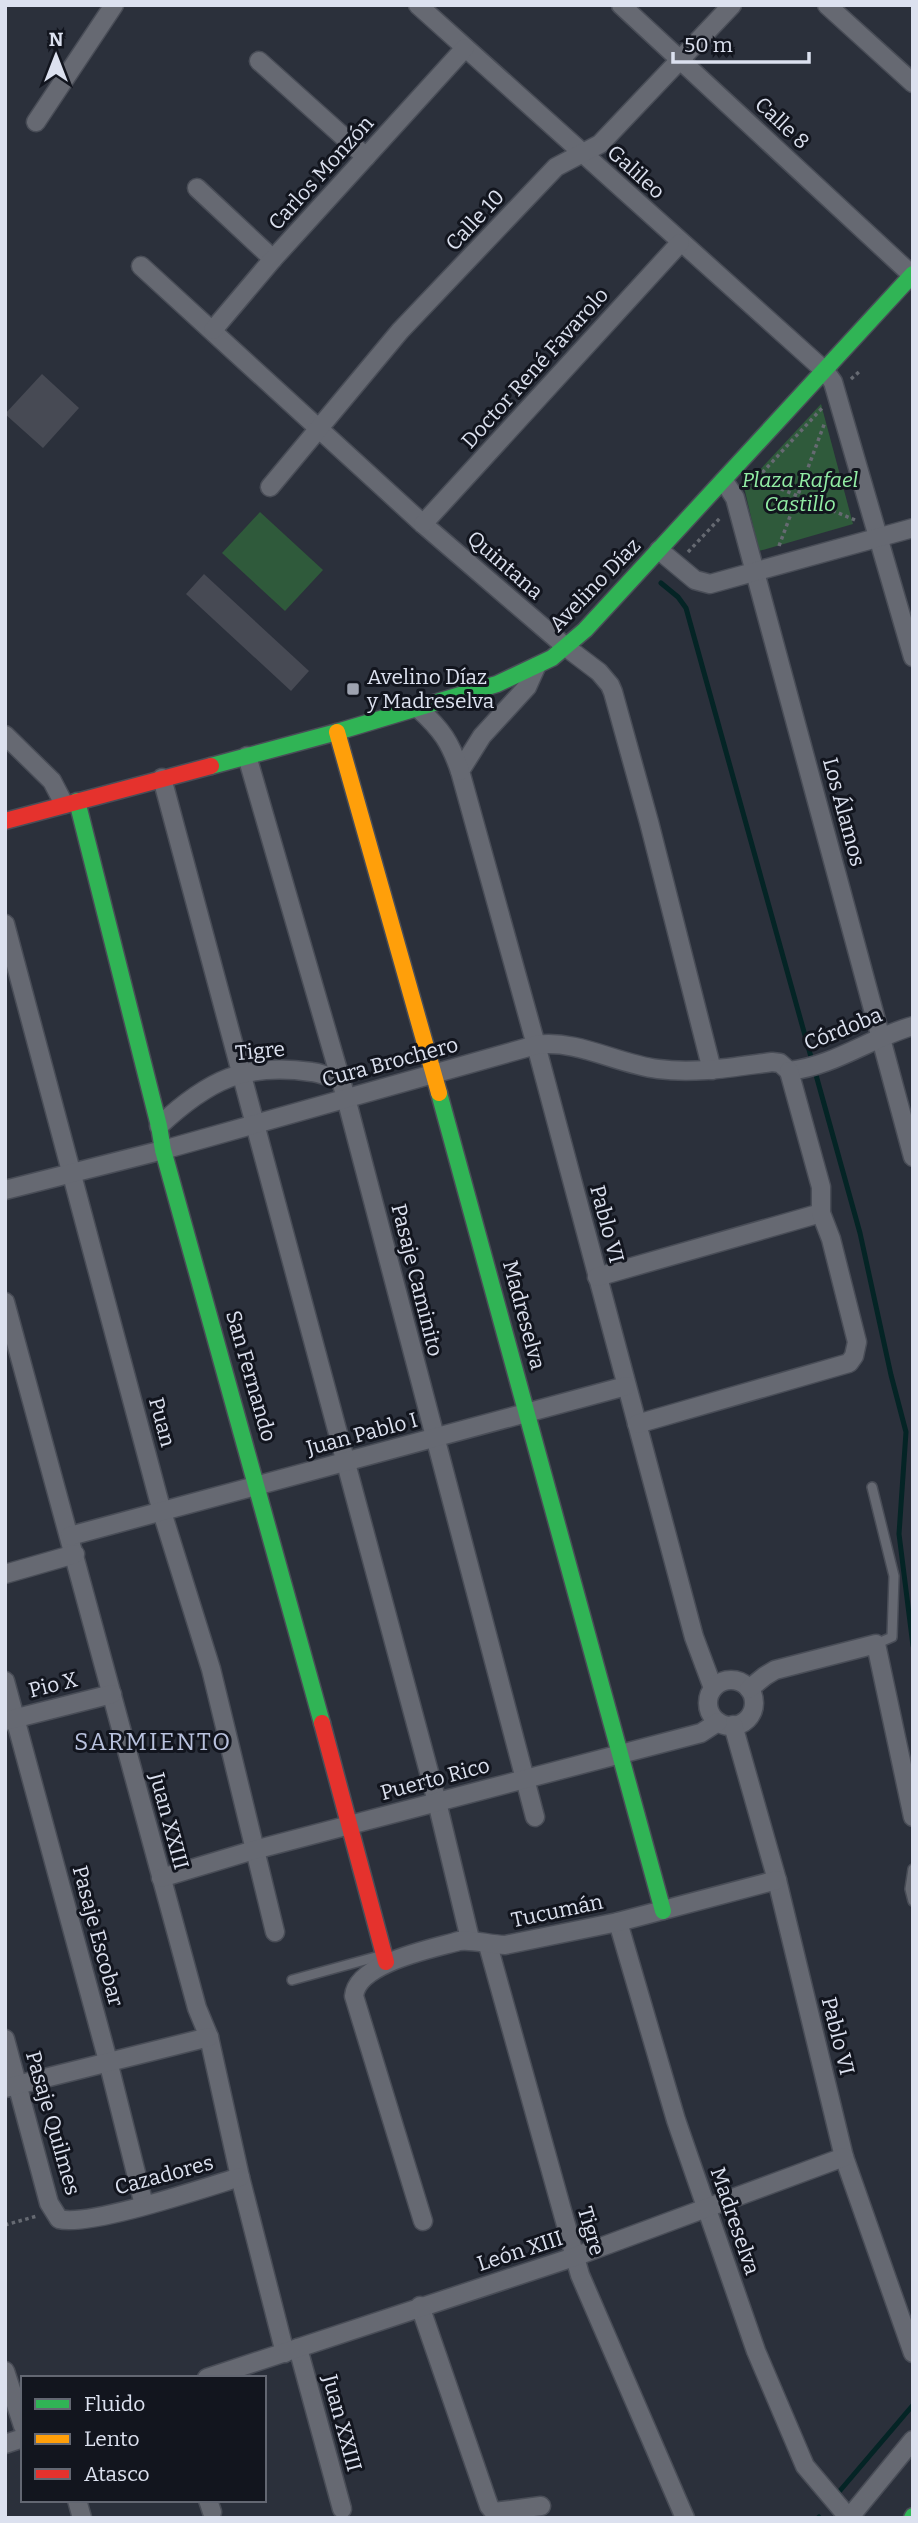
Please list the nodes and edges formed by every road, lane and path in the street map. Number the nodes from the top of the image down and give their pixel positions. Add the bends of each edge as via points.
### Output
1 (114, 5) edge
2 (418, 5) edge
3 (621, 5) edge
4 (732, 5) edge
5 (827, 5) edge
6 (465, 48) junction
7 (679, 60) junction
8 (259, 61) dead end
9 (913, 83) edge
10 (36, 122) dead end
11 (581, 154) junction
12 (366, 156) junction
13 (197, 188) dead end
14 (680, 243) junction
15 (274, 259) junction
16 (141, 266) dead end
17 (913, 275) edge
18 (213, 331) junction
19 (825, 371) junction
20 (860, 371) dead end
21 (836, 393) junction
22 (319, 430) junction
23 (729, 475) junction
24 (757, 479) junction
25 (270, 487) dead end
26 (797, 496) junction
27 (736, 501) junction
28 (423, 524) junction
29 (913, 528) edge
30 (876, 533) junction
31 (659, 550) junction
32 (677, 565) junction
33 (764, 569) junction
34 (566, 647) junction
35 (913, 657) edge
36 (536, 667) junction
37 (419, 709) junction
38 (337, 732) junction
39 (5, 735) edge
40 (247, 756) junction
41 (460, 771) junction
42 (162, 778) junction
43 (70, 802) junction
44 (5, 821) edge
45 (5, 924) edge
46 (913, 1026) edge
47 (882, 1038) junction
48 (536, 1045) junction
49 (805, 1068) junction
50 (712, 1070) junction
51 (242, 1073) junction
52 (435, 1074) junction
53 (339, 1078) junction
54 (346, 1098) junction
55 (255, 1122) junction
56 (159, 1126) junction
57 (163, 1150) junction
58 (913, 1157) edge
59 (72, 1172) junction
60 (5, 1190) edge
61 (821, 1213) junction
62 (597, 1277) junction
63 (5, 1302) edge
64 (626, 1387) junction
65 (527, 1413) junction
66 (637, 1424) junction
67 (434, 1438) junction
68 (346, 1462) junction
69 (258, 1486) junction
70 (872, 1488) dead end
71 (162, 1512) junction
72 (69, 1536) junction
73 (75, 1554) junction
74 (5, 1574) edge
75 (876, 1644) junction
76 (5, 1681) edge
77 (713, 1688) junction
78 (749, 1689) junction
79 (112, 1694) junction
80 (11, 1720) edge
81 (726, 1724) junction
82 (619, 1755) junction
83 (525, 1779) junction
84 (437, 1802) junction
85 (535, 1817) dead end
86 (913, 1817) edge
87 (351, 1825) junction
88 (254, 1850) junction
89 (913, 1869) edge
90 (161, 1878) junction
91 (777, 1880) junction
92 (913, 1901) edge
93 (663, 1911) junction
94 (618, 1922) junction
95 (275, 1932) dead end
96 (470, 1939) junction
97 (488, 1945) junction
98 (385, 1958) junction
99 (292, 1980) dead end
100 (209, 2037) junction
101 (5, 2039) edge
102 (108, 2061) junction
103 (11, 2086) edge
104 (844, 2157) junction
105 (240, 2177) junction
106 (144, 2205) junction
107 (706, 2209) junction
108 (59, 2219) joint
109 (424, 2221) dead end
110 (574, 2258) junction
111 (420, 2306) junction
112 (291, 2350) junction
113 (913, 2353) edge
114 (5, 2371) edge
115 (212, 2376) edge
116 (21, 2420) edge
117 (913, 2440) edge
118 (541, 2506) dead end
119 (342, 2509) dead end
120 (685, 2518) edge
121 (849, 2518) edge

1 - 10 street
2 - 6 street, Galileo
3 - 7 street, Calle 8
4 - 7 street, Calle 10
5 - 9 street
6 - 11 street, Galileo
6 - 12 street, Carlos Monzón
7 - 11 street, Calle 10 via 600,144
7 - 17 street, Calle 8
8 - 12 street
11 - 14 street, Galileo
11 - 22 street, Calle 10 via 555,167 400,331
12 - 15 street, Carlos Monzón
13 - 15 street
14 - 19 street, Galileo
14 - 28 street, Doctor René Favarolo
15 - 18 street, Carlos Monzón
16 - 18 street, Quintana
17 - 19 street, Avelino Díaz
18 - 22 street, Quintana
19 - 21 street
19 - 23 street, Avelino Díaz
20 - 21 path
21 - 24 path
21 - 26 path
21 - 30 street
22 - 25 street, Calle 10
22 - 28 street, Quintana
23 - 24 path
23 - 27 street, Los Álamos
23 - 31 street, Avelino Díaz
24 - 26 path
24 - 27 path
26 - 30 path
26 - 33 path
27 - 32 path
27 - 33 street, Los Álamos
28 - 34 street, Quintana
29 - 30 street
30 - 33 street
30 - 35 street
31 - 32 street
31 - 34 street, Avelino Díaz
32 - 33 street via 695,580 710,583
33 - 47 street, Los Álamos
34 - 36 street, Avelino Díaz
34 - 50 street, Quintana via 610,684
36 - 37 street, Avelino Díaz
36 - 41 street via 527,687 482,736
37 - 38 street, Avelino Díaz
37 - 41 street, Pablo VI via 451,744
38 - 40 street, Avelino Díaz
38 - 52 street, Madreselva
39 - 43 street, San Fernando
40 - 42 street, Avelino Díaz
40 - 53 street, Pasaje Caminito
41 - 48 street, Pablo VI
42 - 43 street, Avelino Díaz
42 - 51 street
43 - 44 street, Avelino Díaz
43 - 56 street, San Fernando
45 - 59 street, Puan
46 - 47 street, Córdoba
47 - 49 street, Córdoba
47 - 58 street, Los Álamos
48 - 50 street, Cura Brochero via 560,1043 658,1069
48 - 52 street, Cura Brochero
48 - 62 street, Pablo VI
49 - 50 street, Cura Brochero via 772,1062
49 - 61 street
51 - 53 street, Tigre via 276,1070
51 - 55 street
51 - 56 street, Tigre via 222,1078
52 - 54 street, Cura Brochero
52 - 65 street, Madreselva
53 - 54 street, Pasaje Caminito
54 - 55 street, Cura Brochero
54 - 67 street, Pasaje Caminito
55 - 57 street, Cura Brochero
55 - 68 street
56 - 57 street, San Fernando
57 - 59 street, Cura Brochero
57 - 69 street, San Fernando
59 - 60 street, Cura Brochero
59 - 71 street, Puan
61 - 62 street
61 - 66 street via 857,1342 849,1363
62 - 64 street, Pablo VI
63 - 72 street, Juan XXIII
64 - 65 street, Juan Pablo I
64 - 66 street, Pablo VI
65 - 67 street, Juan Pablo I
65 - 82 street, Madreselva
66 - 77 street, Pablo VI via 694,1637
67 - 68 street, Juan Pablo I
67 - 83 street, Pasaje Caminito
68 - 69 street, Juan Pablo I
68 - 84 street
69 - 71 street, Juan Pablo I
69 - 87 street, San Fernando
70 - 75 lane via 894,1576 892,1637
71 - 72 street, Juan Pablo I
71 - 88 street, Puan via 211,1669
72 - 73 street, Juan XXIII
73 - 74 street
73 - 79 street, Juan XXIII
75 - 78 street via 775,1670
75 - 86 street
76 - 80 street, Pasaje Escobar
77 - 78 street via 732,1680
77 - 81 street via 709,1710
78 - 81 street via 752,1712 741,1723
79 - 80 street, Pio X
79 - 90 street, Juan XXIII
80 - 102 street, Pasaje Escobar
81 - 82 street, Puerto Rico
81 - 91 street, Pablo VI
82 - 83 street, Puerto Rico
82 - 93 street, Madreselva
83 - 84 street, Puerto Rico
83 - 85 street, Pasaje Caminito
84 - 87 street, Puerto Rico
84 - 96 street
87 - 88 street, Puerto Rico
87 - 98 street, San Fernando
88 - 90 street, Puerto Rico
88 - 95 street, Puan
89 - 92 lane
90 - 100 street, Juan XXIII
91 - 93 street, Tucumán
91 - 104 street, Pablo VI
93 - 94 street, Tucumán
94 - 97 street, Tucumán
94 - 107 street, Madreselva
96 - 97 street, Tucumán
96 - 98 street
97 - 110 street, Tigre
98 - 99 lane
98 - 109 street via 376,1971 359,1981 354,1996
100 - 102 street
100 - 105 street, Juan XXIII
101 - 103 street, Pasaje Quilmes
102 - 103 street
102 - 106 street, Pasaje Escobar
103 - 108 street, Pasaje Quilmes via 49,2203
104 - 107 street, León XIII
104 - 113 street, Pablo VI
105 - 106 street, Cazadores
105 - 112 street, Juan XXIII
106 - 108 street, Cazadores via 77,2221
107 - 110 street, León XIII
107 - 121 street, Madreselva via 756,2351 800,2456
110 - 111 street, León XIII
110 - 120 street, Tigre
111 - 112 street, León XIII
111 - 118 street via 489,2506 494,2512
112 - 115 street, León XIII
112 - 119 street, Juan XXIII
114 - 116 street
117 - 121 street

